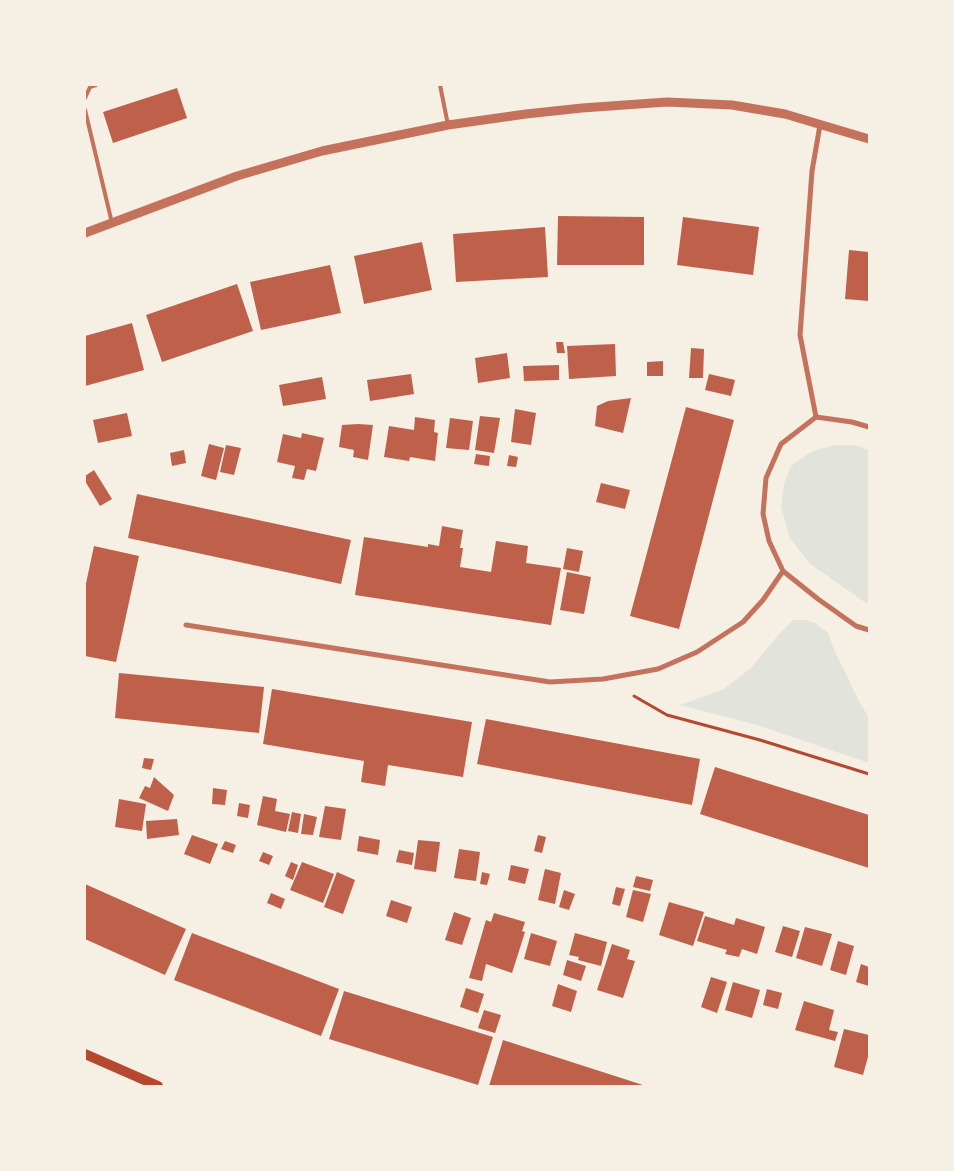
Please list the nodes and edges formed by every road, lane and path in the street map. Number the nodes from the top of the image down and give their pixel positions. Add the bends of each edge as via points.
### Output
1 (96, 85) edge
2 (440, 85) edge
3 (85, 98) edge
4 (85, 110) edge
5 (448, 125) junction
6 (820, 125) junction
7 (869, 139) edge
8 (112, 223) junction
9 (85, 233) edge
10 (816, 417) junction
11 (869, 427) edge
12 (783, 571) junction
13 (186, 625) dead end
14 (869, 630) edge
15 (604, 679) junction
16 (869, 774) edge
17 (85, 1054) edge
18 (158, 1086) edge

1 - 3 lane via 90,87
2 - 5 lane
4 - 8 lane
5 - 6 street via 582,108 667,102 732,105 785,114
5 - 8 street via 322,152 247,173
6 - 7 street
6 - 10 street via 812,171 800,335
8 - 9 street
10 - 11 street
10 - 12 street via 781,444 766,478 763,514 769,541
12 - 14 street via 856,626
12 - 15 street via 743,622 697,652 658,669
13 - 15 street via 550,682
15 - 16 path via 667,715
17 - 18 main road

